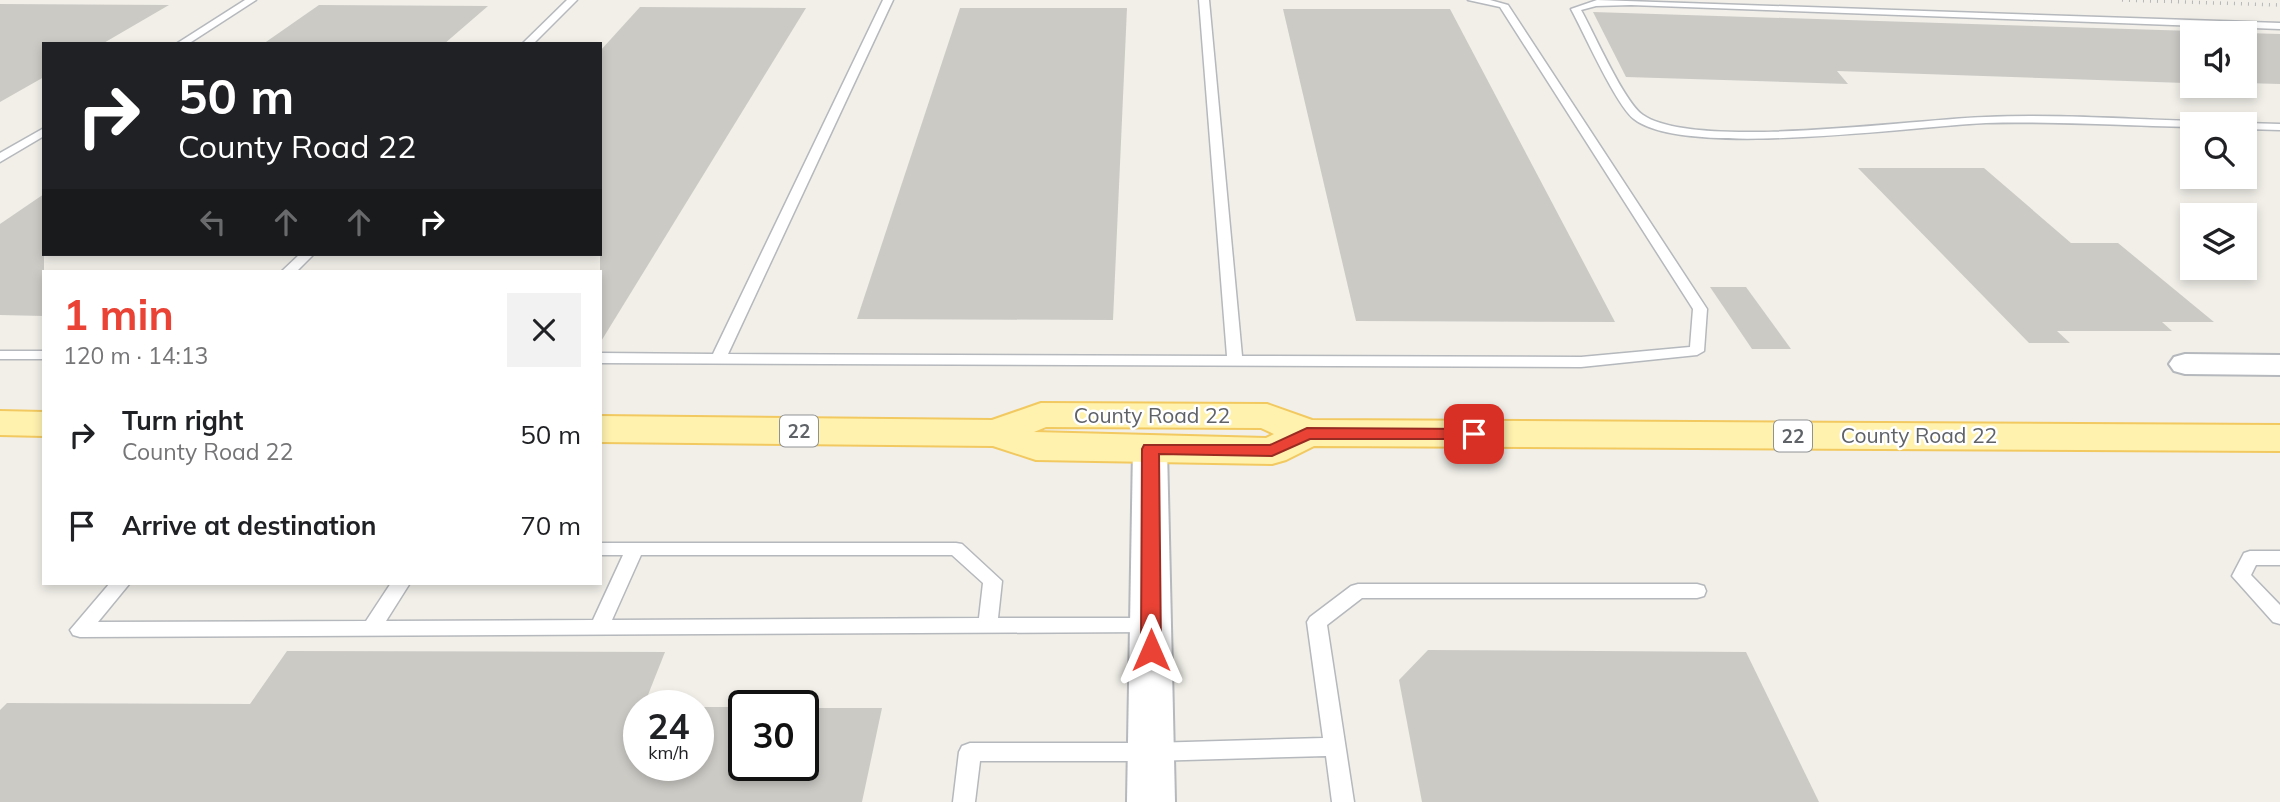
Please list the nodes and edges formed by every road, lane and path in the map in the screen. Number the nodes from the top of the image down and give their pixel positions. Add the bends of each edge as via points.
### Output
1 (251, 0) edge
2 (572, 0) edge
3 (888, 0) edge
4 (1204, 0) edge
5 (1474, 0) edge
6 (2280, 26) edge
7 (184, 42) edge
8 (529, 42) edge
9 (2180, 124) edge
10 (2257, 126) edge
11 (2280, 127) edge
12 (42, 132) edge
13 (0, 158) edge
14 (305, 256) edge
15 (290, 270) edge
16 (0, 355) edge
17 (42, 355) edge
18 (602, 358) edge
19 (719, 358) junction
20 (1235, 361) junction
21 (2185, 364) dead end
22 (2280, 365) edge
23 (0, 423) edge
24 (42, 424) edge
25 (602, 429) edge
26 (997, 433) junction
27 (1307, 433) junction
28 (2280, 438) edge
29 (1150, 449) junction
30 (602, 549) edge
31 (635, 549) junction
32 (2280, 558) edge
33 (119, 585) edge
34 (400, 585) edge
35 (1697, 591) dead end
36 (2280, 617) edge
37 (1151, 625) junction
38 (988, 626) junction
39 (599, 628) junction
40 (371, 629) junction
41 (1335, 747) junction
42 (1151, 752) junction
43 (964, 802) edge
44 (1151, 802) edge
45 (1343, 802) edge

1 - 7 lane
2 - 8 lane
3 - 19 lane
4 - 20 lane
5 - 20 lane via 1503,5 1700,309 1697,351 1581,362
6 - 9 lane via 1631,2 1586,4 1576,9 1638,117 1689,132 1762,136 1987,120
10 - 11 lane
12 - 13 lane
14 - 15 lane
16 - 17 lane
18 - 19 lane
19 - 20 lane
21 - 22 street
23 - 24 main road
25 - 26 main road, County Road 22 / 22
26 - 27 main road, County Road 22 / 22 via 1041,415 1267,416
26 - 29 main road, County Road 22 / 22 via 1036,447
27 - 28 main road, County Road 22 / 22
27 - 29 main road, County Road 22 / 22 via 1272,451
29 - 37 street
30 - 31 lane
31 - 38 lane via 956,549 993,581
31 - 39 lane
32 - 36 lane via 2250,558 2241,576
33 - 40 lane via 80,630
34 - 40 lane
35 - 41 lane via 1357,591 1317,622
37 - 38 lane
37 - 42 street
38 - 39 lane
39 - 40 lane
41 - 42 lane
41 - 45 lane
42 - 43 lane via 970,752
42 - 44 street

